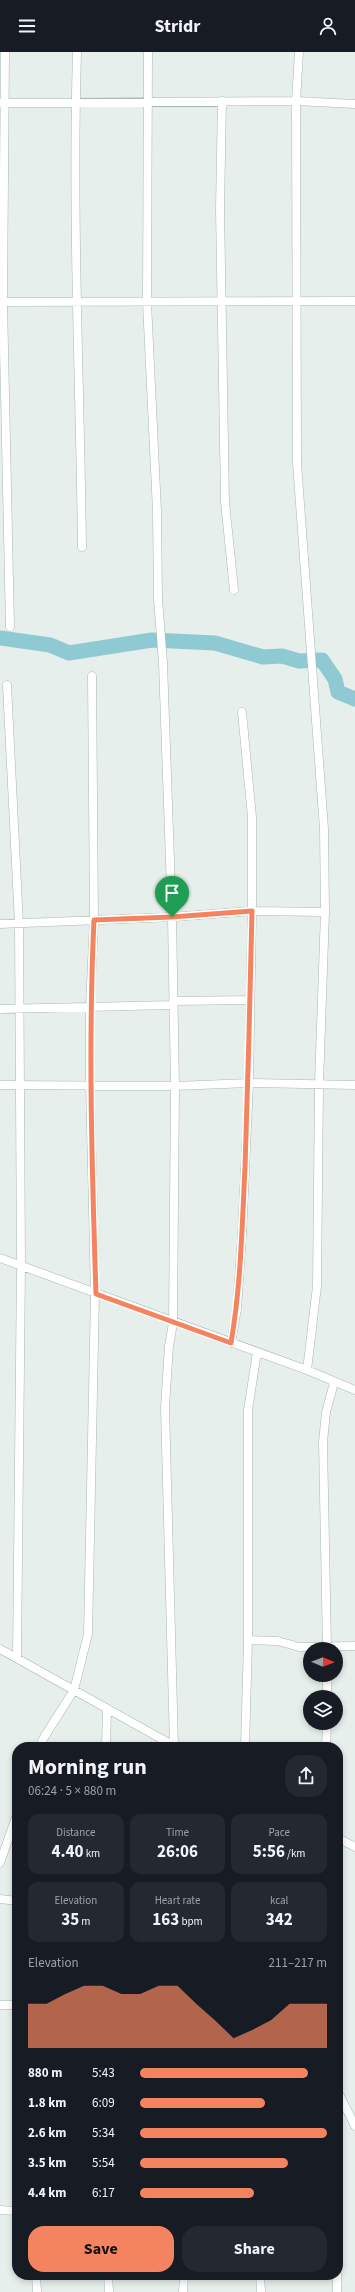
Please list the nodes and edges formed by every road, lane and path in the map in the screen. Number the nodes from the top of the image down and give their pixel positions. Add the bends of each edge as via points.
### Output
1 (5, 52) edge
2 (77, 52) edge
3 (148, 52) edge
4 (299, 52) edge
5 (148, 101) junction
6 (222, 101) junction
7 (296, 101) junction
8 (1, 103) edge
9 (76, 103) junction
10 (355, 104) edge
11 (355, 301) edge
12 (1, 302) edge
13 (298, 302) junction
14 (77, 303) junction
15 (147, 303) junction
16 (221, 303) junction
17 (82, 547) dead end
18 (234, 590) dead end
19 (10, 627) dead end
20 (92, 676) dead end
21 (7, 686) dead end
22 (242, 712) dead end
23 (252, 911) junction
24 (325, 912) junction
25 (172, 917) junction
26 (94, 920) junction
27 (0, 924) edge
28 (19, 924) junction
29 (250, 1000) junction
30 (173, 1003) junction
31 (90, 1006) junction
32 (0, 1009) edge
33 (18, 1010) junction
34 (249, 1083) junction
35 (18, 1084) junction
36 (90, 1084) junction
37 (319, 1084) junction
38 (0, 1085) edge
39 (355, 1085) edge
40 (174, 1086) junction
41 (0, 1258) edge
42 (21, 1265) junction
43 (96, 1294) junction
44 (174, 1323) junction
45 (231, 1343) junction
46 (257, 1352) junction
47 (307, 1370) junction
48 (334, 1383) junction
49 (355, 1390) edge
50 (248, 1640) junction
51 (327, 1642) edge
52 (343, 1646) edge
53 (355, 1646) edge
54 (303, 1647) edge
55 (0, 1649) edge
56 (17, 1658) junction
57 (74, 1690) junction
58 (107, 1710) junction
59 (327, 1730) edge
60 (42, 1742) edge
61 (106, 1742) edge
62 (166, 1742) edge
63 (175, 1742) edge
64 (245, 1742) edge
65 (326, 1742) edge
66 (12, 1828) edge
67 (343, 1843) edge
68 (355, 1848) edge
69 (0, 1863) edge
70 (0, 1899) edge
71 (12, 1900) edge
72 (0, 2005) edge
73 (12, 2005) edge
74 (343, 2102) edge
75 (355, 2126) edge
76 (0, 2210) edge
77 (12, 2211) edge
78 (36, 2280) edge
79 (108, 2280) edge
80 (184, 2280) edge
81 (260, 2280) edge
82 (337, 2280) edge
83 (37, 2292) edge
84 (109, 2292) edge
85 (183, 2292) edge
86 (261, 2292) edge
87 (338, 2292) edge

1 - 8 street
2 - 9 street
3 - 5 street
4 - 7 street
5 - 6 street
5 - 9 street
5 - 15 street
6 - 7 street
6 - 16 street
7 - 10 street
7 - 13 street
8 - 9 street
8 - 12 street
9 - 14 street
11 - 13 street
12 - 14 street
12 - 19 street
13 - 16 street
13 - 24 street via 298,463 324,829
14 - 15 street
14 - 17 street
15 - 16 street
15 - 25 street
16 - 18 street via 225,502
20 - 26 street
21 - 28 street
22 - 23 street via 252,817
23 - 24 street
23 - 25 street
23 - 29 street
24 - 37 street
25 - 26 street
25 - 30 street
26 - 28 street
26 - 31 street
27 - 28 street
28 - 33 street
29 - 30 street
29 - 34 street
30 - 31 street
30 - 40 street
31 - 33 street
31 - 36 street
32 - 33 street
33 - 35 street
34 - 37 street
34 - 40 street
34 - 45 street via 237,1309
35 - 36 street
35 - 38 street
35 - 42 street
36 - 40 street
36 - 43 street
37 - 39 street
37 - 47 street via 317,1286
40 - 44 street
41 - 42 street
42 - 43 street
42 - 56 street
43 - 44 street
43 - 57 street via 88,1634
44 - 45 street
44 - 63 street via 169,1346 165,1407
45 - 46 street
46 - 47 street
46 - 50 street via 248,1410
47 - 48 street
48 - 49 street
48 - 51 street via 326,1412 323,1442
50 - 54 street via 278,1641
50 - 64 street
52 - 53 street
55 - 56 street
56 - 57 street
57 - 58 street
57 - 60 street
58 - 61 street
58 - 62 street
59 - 65 street
66 - 69 street
67 - 68 street
70 - 71 street
72 - 73 street
74 - 75 street
76 - 77 street
78 - 83 street
79 - 84 street
80 - 85 street
81 - 86 street
82 - 87 street

